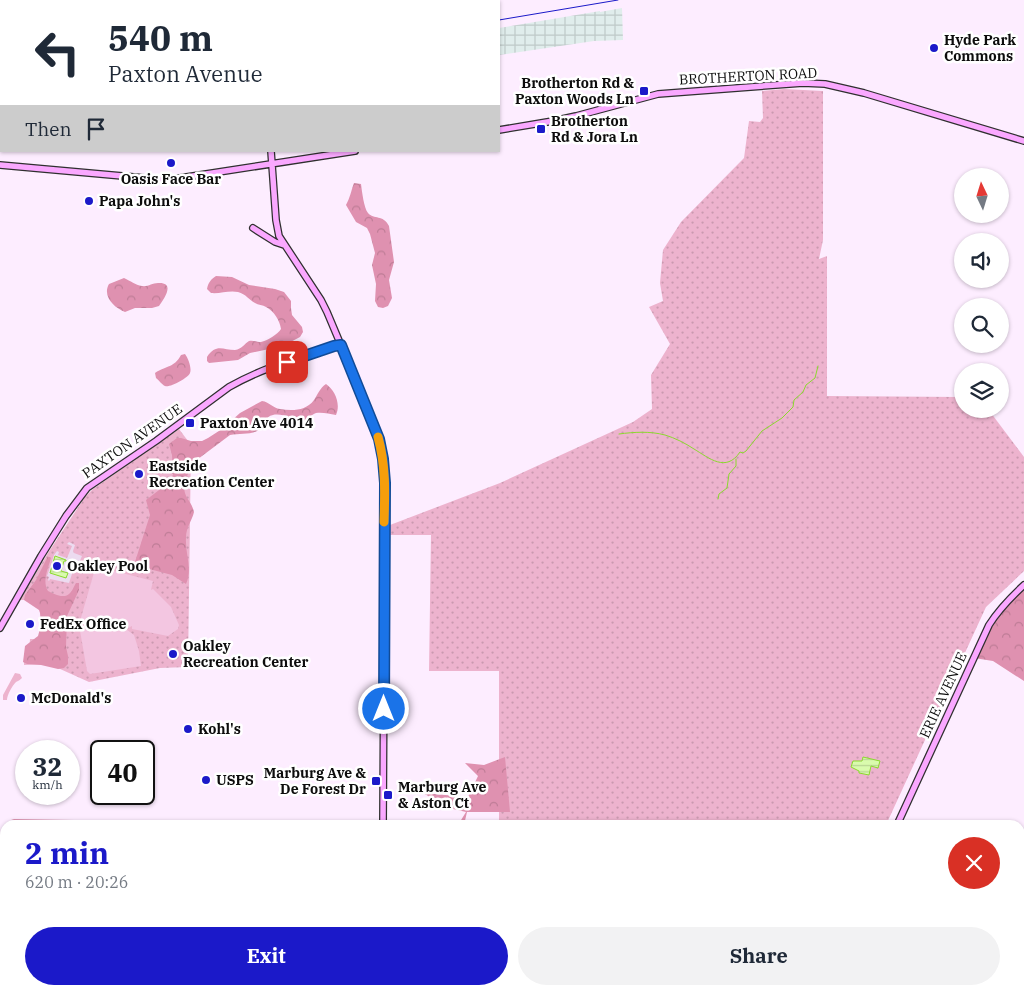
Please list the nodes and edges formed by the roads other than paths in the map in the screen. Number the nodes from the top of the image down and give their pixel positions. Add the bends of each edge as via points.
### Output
1 (500, 130) edge
2 (1024, 141) edge
3 (271, 152) edge
4 (349, 152) edge
5 (272, 164) junction
6 (0, 165) edge
7 (253, 228) dead end
8 (284, 245) junction
9 (341, 345) junction
10 (1024, 585) edge
11 (0, 628) edge
12 (383, 820) edge
13 (899, 820) edge

1 - 2 street, BROTHERTON ROAD via 576,116 658,94 803,83 825,84 864,93
3 - 5 street
4 - 5 street
5 - 6 street via 167,180
5 - 8 street via 277,227
7 - 8 street
8 - 9 street via 321,300
9 - 11 street, PAXTON AVENUE via 269,367 229,387 86,488 41,556
9 - 12 street via 374,427 385,472
10 - 13 street, ERIE AVENUE via 997,612 990,625

